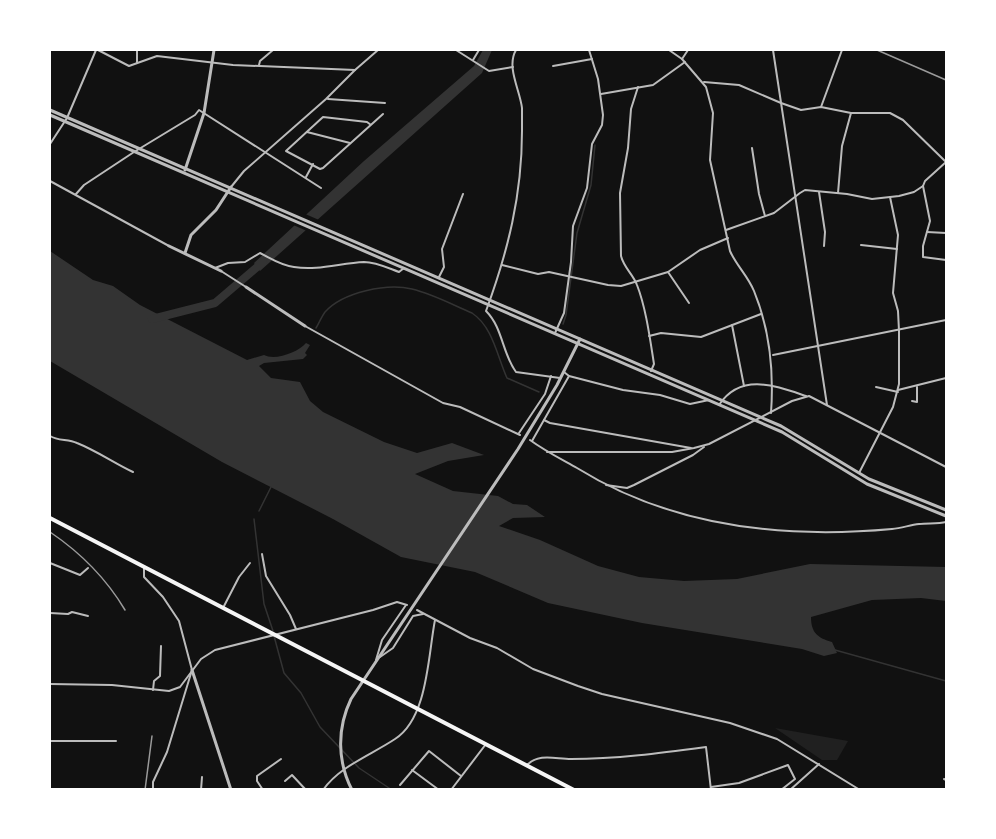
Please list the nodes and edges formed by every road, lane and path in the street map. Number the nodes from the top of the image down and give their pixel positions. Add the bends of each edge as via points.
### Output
1 (97, 50) edge
2 (137, 50) edge
3 (214, 50) edge
4 (273, 50) edge
5 (378, 50) edge
6 (456, 50) edge
7 (479, 50) edge
8 (516, 50) edge
9 (589, 50) edge
10 (669, 50) edge
11 (688, 50) edge
12 (773, 50) edge
13 (842, 50) edge
14 (592, 58) junction
15 (682, 59) junction
16 (473, 60) junction
17 (212, 62) junction
18 (685, 62) junction
19 (137, 63) junction
20 (259, 65) junction
21 (553, 66) dead end
22 (513, 67) junction
23 (355, 70) junction
24 (704, 82) junction
25 (638, 87) junction
26 (601, 94) junction
27 (326, 99) junction
28 (385, 103) dead end
29 (781, 104) junction
30 (822, 107) junction
31 (50, 110) edge
32 (204, 113) junction
33 (384, 114) dead end
34 (851, 114) junction
35 (50, 115) edge
36 (66, 120) junction
37 (371, 125) junction
38 (307, 132) junction
39 (350, 143) junction
40 (50, 144) edge
41 (140, 148) junction
42 (752, 148) dead end
43 (134, 152) junction
44 (265, 152) junction
45 (946, 162) edge
46 (314, 164) junction
47 (186, 168) junction
48 (184, 173) junction
49 (305, 177) junction
50 (50, 181) edge
51 (923, 186) junction
52 (231, 187) junction
53 (321, 188) dead end
54 (229, 192) junction
55 (819, 192) junction
56 (838, 193) junction
57 (76, 194) junction
58 (463, 194) dead end
59 (795, 196) junction
60 (890, 197) junction
61 (765, 217) junction
62 (726, 230) junction
63 (927, 232) junction
64 (946, 233) edge
65 (728, 238) junction
66 (861, 245) dead end
67 (169, 246) joint
68 (824, 246) dead end
69 (897, 249) junction
70 (184, 253) junction
71 (946, 260) edge
72 (502, 266) junction
73 (215, 268) junction
74 (404, 268) junction
75 (221, 271) joint
76 (668, 272) junction
77 (569, 276) junction
78 (439, 277) junction
79 (636, 282) junction
80 (246, 287) joint
81 (490, 300) junction
82 (689, 303) dead end
83 (489, 304) junction
84 (761, 314) junction
85 (946, 320) edge
86 (732, 325) junction
87 (305, 326) joint
88 (558, 329) junction
89 (899, 331) junction
90 (555, 333) junction
91 (649, 336) junction
92 (580, 339) junction
93 (578, 343) junction
94 (818, 345) junction
95 (772, 356) junction
96 (652, 369) junction
97 (564, 372) junction
98 (649, 374) junction
99 (551, 376) junction
100 (569, 376) junction
101 (561, 378) junction
102 (946, 378) edge
103 (744, 386) junction
104 (773, 386) junction
105 (876, 387) dead end
106 (917, 387) junction
107 (898, 391) junction
108 (806, 396) junction
109 (710, 400) junction
110 (722, 400) junction
111 (912, 401) dead end
112 (917, 402) junction
113 (922, 402) dead end
114 (719, 405) junction
115 (827, 405) junction
116 (771, 413) junction
117 (762, 417) junction
118 (544, 420) junction
119 (756, 420) junction
120 (880, 432) junction
121 (50, 436) edge
122 (706, 445) junction
123 (694, 448) junction
124 (547, 452) junction
125 (946, 467) edge
126 (133, 472) dead end
127 (858, 474) junction
128 (605, 485) junction
129 (946, 510) edge
130 (946, 516) edge
131 (50, 518) edge
132 (946, 522) edge
133 (262, 554) dead end
134 (50, 563) edge
135 (250, 563) dead end
136 (144, 567) junction
137 (88, 568) dead end
138 (223, 608) junction
139 (417, 610) dead end
140 (50, 613) edge
141 (425, 615) junction
142 (88, 616) dead end
143 (435, 620) junction
144 (296, 629) junction
145 (273, 635) junction
146 (161, 646) dead end
147 (376, 660) junction
148 (192, 670) junction
149 (362, 680) junction
150 (50, 684) edge
151 (153, 690) junction
152 (418, 708) junction
153 (50, 741) edge
154 (116, 741) dead end
155 (486, 744) junction
156 (281, 759) dead end
157 (819, 764) junction
158 (527, 765) junction
159 (412, 770) junction
160 (344, 771) junction
161 (461, 776) junction
162 (202, 777) dead end
163 (285, 781) dead end
164 (400, 785) dead end
165 (711, 788) edge
166 (153, 789) edge
167 (201, 789) edge
168 (231, 789) edge
169 (263, 789) edge
170 (306, 789) edge
171 (323, 789) edge
172 (352, 789) edge
173 (439, 789) edge
174 (450, 789) edge
175 (574, 789) edge
176 (781, 789) edge
177 (790, 789) edge
178 (860, 789) edge

1 - 19 street via 129,66
1 - 36 street
2 - 19 street
3 - 17 street
4 - 20 street
5 - 23 street
6 - 16 street
7 - 16 street
8 - 22 street
9 - 14 street
10 - 15 street
11 - 15 street
12 - 29 street
13 - 30 street
14 - 21 street
14 - 26 street
15 - 18 street
16 - 22 street via 489,71
17 - 19 street via 157,56
17 - 20 street
17 - 32 street
18 - 24 street
18 - 25 street via 653,85
20 - 23 street
22 - 72 street via 522,106 522,167
23 - 27 street
24 - 29 street via 739,85
24 - 62 street via 713,113 710,160
25 - 26 street
25 - 79 street via 631,109 620,201 621,256
26 - 77 street via 602,125 592,144 587,188 573,226
27 - 28 street
27 - 44 street
29 - 30 street via 801,110
29 - 59 street
30 - 34 street
31 - 36 street
32 - 41 street via 199,110
32 - 44 street
32 - 47 street
33 - 37 street
34 - 45 street via 885,112 896,116
34 - 56 street via 842,146
35 - 36 street
36 - 40 street
36 - 41 street
36 - 43 street
37 - 38 street via 323,117
37 - 39 street
38 - 39 street
38 - 46 street via 286,151
39 - 46 street via 323,168
41 - 43 street
41 - 47 street
42 - 61 street
43 - 48 street
43 - 57 street
44 - 49 street
44 - 52 street
45 - 51 street
46 - 49 street
47 - 48 street
47 - 52 street
48 - 54 street
49 - 53 street
50 - 57 street
51 - 60 street via 906,195
51 - 63 street via 930,221
52 - 54 street
52 - 78 street
54 - 70 street via 191,235
54 - 74 street
55 - 56 street
55 - 59 street via 806,190
55 - 68 street
56 - 60 street via 872,199
57 - 67 street
58 - 78 street via 442,249 444,267
59 - 61 street
59 - 94 street
60 - 69 street
61 - 62 street
62 - 65 street
63 - 64 street
63 - 71 street via 923,257
65 - 76 street via 700,250
65 - 84 street via 736,264 753,289
66 - 69 street
67 - 70 street
69 - 89 street via 893,293
70 - 73 street
72 - 77 street
72 - 81 street
73 - 74 street via 247,261 260,253 300,268 363,262 399,272
73 - 75 street
74 - 83 street
75 - 80 street
76 - 79 street
76 - 82 street
77 - 79 street via 615,286
77 - 88 street
78 - 81 street
79 - 91 street
80 - 87 street
81 - 83 street
81 - 88 street
83 - 90 street
83 - 99 street via 486,311 498,328 516,372
84 - 86 street
84 - 95 street
85 - 89 street
86 - 91 street via 701,337 661,333
86 - 103 street
87 - 99 street via 443,403 519,434 545,394
88 - 90 street
88 - 92 street
89 - 94 street
89 - 107 street
90 - 93 street
91 - 96 street
92 - 93 street
92 - 96 street
93 - 97 street
93 - 98 street
94 - 95 street
94 - 115 street
95 - 104 street
96 - 98 street
96 - 110 street
97 - 100 street
97 - 101 street
98 - 109 street
99 - 101 street
100 - 109 street via 685,403
100 - 118 street
101 - 147 street
102 - 106 street
103 - 104 street
103 - 110 street
104 - 108 street
104 - 116 street
105 - 107 street
106 - 107 street
106 - 112 street
107 - 120 street
108 - 115 street
108 - 116 street
109 - 114 street
110 - 114 street
110 - 117 street
111 - 112 street
112 - 113 street
114 - 119 street
115 - 120 street
116 - 117 street
117 - 119 street
117 - 127 street
118 - 123 street
118 - 124 street via 531,441
119 - 122 street
119 - 130 street via 867,484
120 - 125 street
120 - 127 street
121 - 126 street via 73,441
122 - 123 street
122 - 128 street via 627,488
123 - 124 street via 649,453
124 - 128 street
127 - 129 street
128 - 132 street via 694,518 755,530 852,532
131 - 136 highway
133 - 144 street via 266,576
134 - 137 street via 80,575
135 - 138 street
136 - 138 highway
136 - 148 street via 144,577 170,606 180,624
138 - 145 highway
139 - 141 street
140 - 142 street
141 - 143 street
141 - 147 street via 413,616 393,648
143 - 152 street
143 - 157 street via 533,669 602,694 740,726 777,740
144 - 145 street
144 - 147 street via 398,602 407,605 382,640
145 - 148 street via 212,651
145 - 149 highway
146 - 151 street via 160,676 154,681
147 - 149 street
148 - 151 street via 180,687
148 - 166 street
148 - 168 street
149 - 152 highway
149 - 160 street via 345,715 340,745
150 - 151 street
152 - 155 highway
152 - 160 street via 403,733
153 - 154 street
155 - 158 highway
155 - 161 street
156 - 169 street via 257,776
157 - 177 street
157 - 178 street
158 - 165 street via 538,758 623,757 706,747
158 - 175 highway
159 - 161 street via 429,751
159 - 164 street
159 - 173 street
160 - 171 street
160 - 172 street
161 - 174 street
162 - 167 street
163 - 170 street via 292,775
165 - 176 street via 739,783 788,765 795,779

